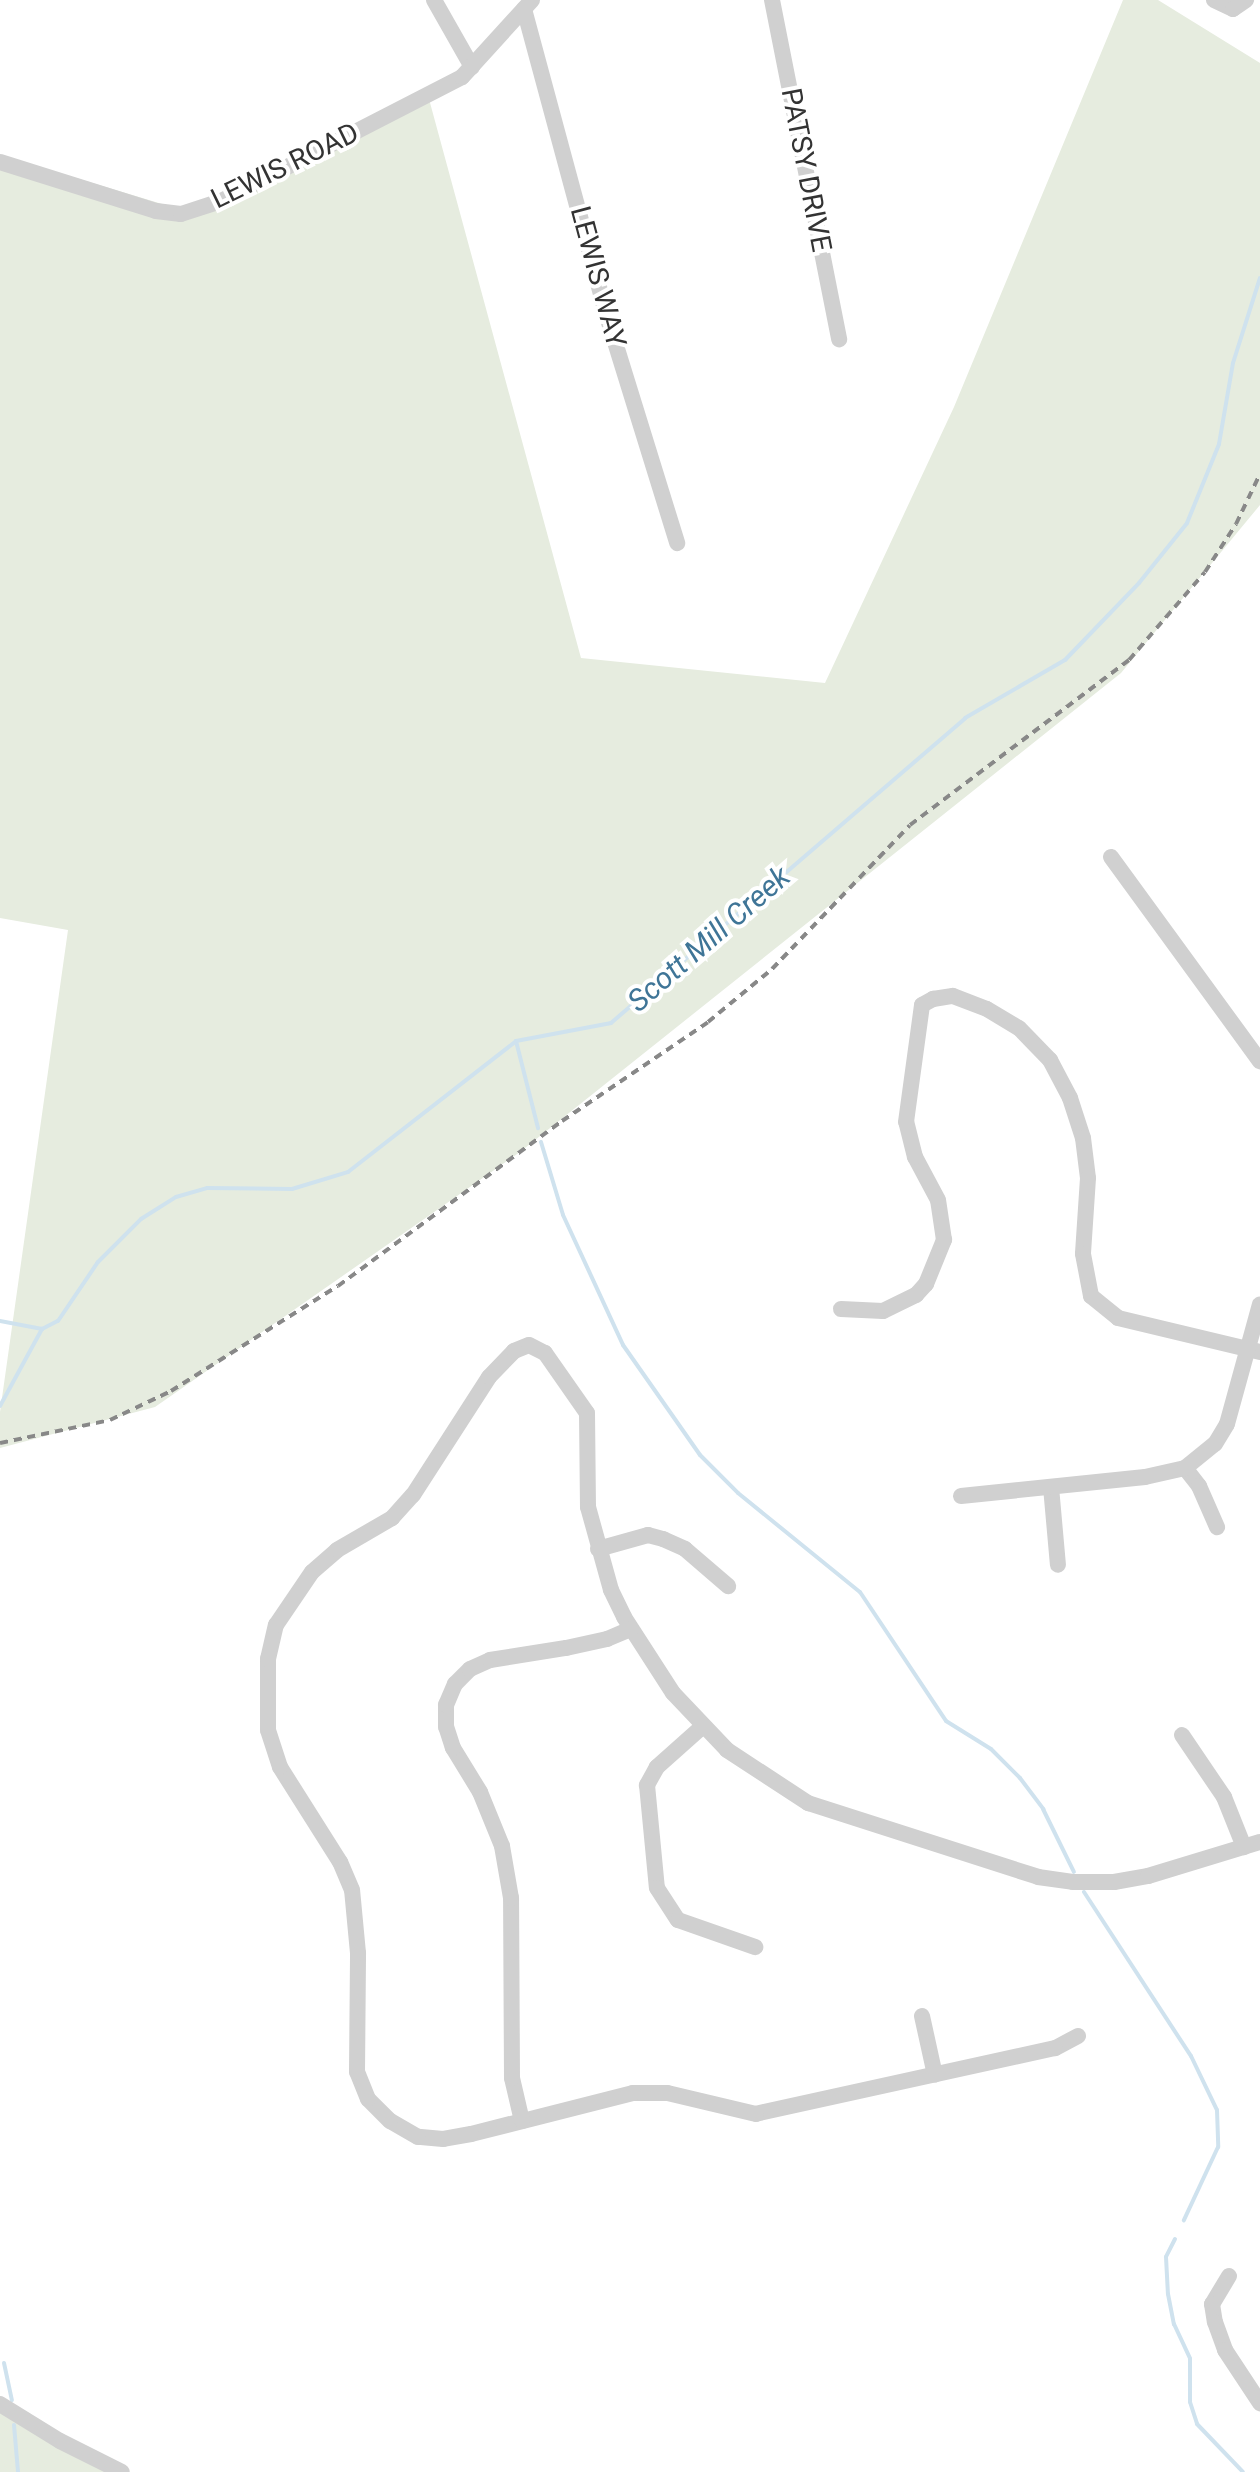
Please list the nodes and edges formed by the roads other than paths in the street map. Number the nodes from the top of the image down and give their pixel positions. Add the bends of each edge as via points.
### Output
1 (434, 0) edge
2 (772, 0) edge
3 (1214, 0) edge
4 (1246, 0) edge
5 (528, 4) edge
6 (472, 67) junction
7 (0, 162) edge
8 (839, 339) dead end
9 (677, 543) dead end
10 (1111, 857) dead end
11 (1260, 1061) edge
12 (1260, 1304) edge
13 (841, 1309) dead end
14 (1254, 1351) edge
15 (1185, 1468) junction
16 (1051, 1487) junction
17 (961, 1496) dead end
18 (1217, 1527) dead end
19 (598, 1549) junction
20 (1058, 1565) dead end
21 (728, 1586) dead end
22 (631, 1629) junction
23 (703, 1726) junction
24 (1182, 1735) dead end
25 (1252, 1845) edge
26 (755, 1947) dead end
27 (922, 2016) dead end
28 (1078, 2036) dead end
29 (935, 2075) junction
30 (522, 2121) junction
31 (1229, 2276) dead end
32 (1260, 2403) edge
33 (0, 2404) edge
34 (122, 2472) edge

1 - 6 street
2 - 8 street, PATSY DRIVE
3 - 4 street via 1233,9
5 - 6 street, LEWIS ROAD
5 - 9 street, LEWIS WAY via 606,313
6 - 7 street, LEWIS ROAD via 462,77 219,202 181,214 156,211
10 - 11 street
12 - 14 street
13 - 14 street via 883,1311 916,1295 944,1240 938,1200 915,1157 906,1122 922,1005 953,996 1019,1028 1050,1060 1070,1098 1088,1178 1083,1254 1091,1296 1118,1318
14 - 15 street via 1227,1424 1215,1444
15 - 16 street
15 - 18 street
16 - 17 street
16 - 20 street
19 - 21 street via 648,1535 663,1539 685,1549
19 - 22 street
19 - 30 street via 587,1492 587,1413 545,1353 529,1345 514,1351 489,1377 413,1495 392,1518 337,1550 312,1572 276,1625 268,1659 268,1730 280,1767 352,1890 358,1953 357,2072 368,2099 390,2121 418,2137 443,2139
22 - 23 street via 673,1693
22 - 30 street via 607,1639 490,1660 455,1684 446,1705 453,1748 480,1792 502,1846 511,1898 512,2078
23 - 25 street via 727,1750 808,1803 1038,1877 1114,1882
23 - 26 street via 657,1767 647,1785 657,1888 678,1920
24 - 25 street
27 - 29 street
28 - 29 street via 1055,2048
29 - 30 street via 756,2114 667,2093 633,2093
31 - 32 street via 1212,2304 1215,2322 1225,2350
33 - 34 street

